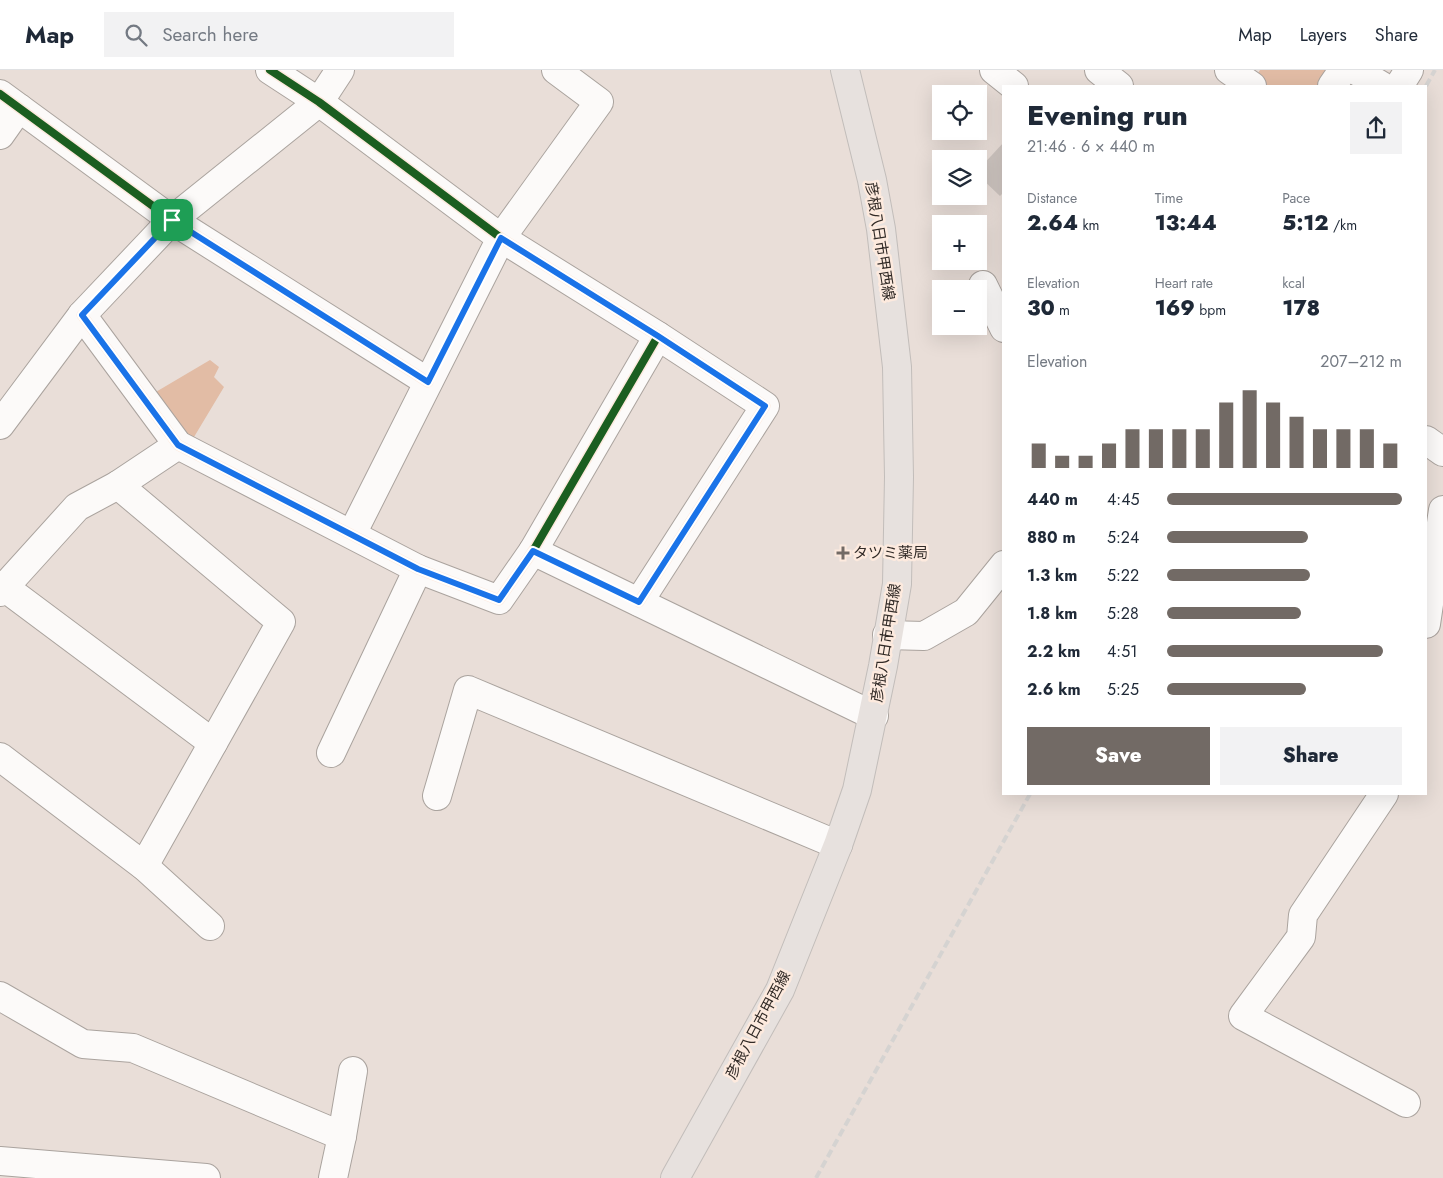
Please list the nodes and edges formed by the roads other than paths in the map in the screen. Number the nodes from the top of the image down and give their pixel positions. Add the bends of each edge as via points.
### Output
1 (270, 70) edge
2 (340, 70) edge
3 (556, 70) edge
4 (845, 70) edge
5 (994, 70) edge
6 (1099, 70) edge
7 (1230, 70) edge
8 (1343, 70) edge
9 (1355, 70) edge
10 (1409, 70) edge
11 (1013, 85) edge
12 (1118, 85) edge
13 (1251, 85) edge
14 (1333, 85) edge
15 (1380, 85) edge
16 (1400, 85) edge
17 (9, 101) edge
18 (319, 102) junction
19 (0, 136) edge
20 (172, 220) junction
21 (501, 238) junction
22 (987, 295) edge
23 (82, 315) junction
24 (1002, 324) edge
25 (658, 336) junction
26 (428, 382) junction
27 (0, 425) edge
28 (1427, 441) edge
29 (178, 445) junction
30 (1443, 452) edge
31 (118, 485) junction
32 (1443, 510) edge
33 (352, 534) junction
34 (533, 551) junction
35 (1002, 567) edge
36 (418, 569) junction
37 (2, 589) edge
38 (639, 602) junction
39 (1427, 617) edge
40 (887, 635) junction
41 (874, 716) junction
42 (213, 742) junction
43 (331, 753) dead end
44 (0, 757) edge
45 (1383, 795) edge
46 (437, 796) dead end
47 (838, 845) junction
48 (144, 866) junction
49 (210, 926) dead end
50 (0, 996) edge
51 (353, 1071) dead end
52 (1406, 1103) dead end
53 (342, 1136) junction
54 (0, 1161) edge
55 (206, 1178) edge
56 (333, 1178) edge
57 (674, 1178) edge

1 - 18 street
2 - 18 street
3 - 21 street via 599,102
4 - 40 main road, 彦根八日市甲西線 via 881,229 897,367 899,543
5 - 11 street
6 - 12 street
7 - 13 street
8 - 14 street
9 - 15 street
10 - 16 street
17 - 19 street
17 - 20 street
18 - 20 street
18 - 21 street
20 - 23 street
20 - 26 street
21 - 25 street
21 - 26 street
22 - 24 street
23 - 27 street
23 - 29 street
25 - 34 street
25 - 38 street via 765,406
26 - 33 street
28 - 30 street
29 - 31 street
29 - 33 street
31 - 37 street via 77,507
31 - 42 street via 281,622
32 - 39 street
33 - 36 street
34 - 36 street via 499,600
34 - 38 street
35 - 40 street via 966,612 924,636
36 - 43 street
37 - 42 street
38 - 41 street
40 - 41 main road, 彦根八日市甲西線
41 - 47 main road, 彦根八日市甲西線 via 857,790
42 - 48 street
44 - 48 street
45 - 52 street via 1303,915 1301,937 1243,1016
46 - 47 street via 468,690
47 - 57 main road, 彦根八日市甲西線 via 780,990
48 - 49 street
50 - 53 street via 82,1044 133,1048
51 - 53 street
53 - 56 street
54 - 55 street

